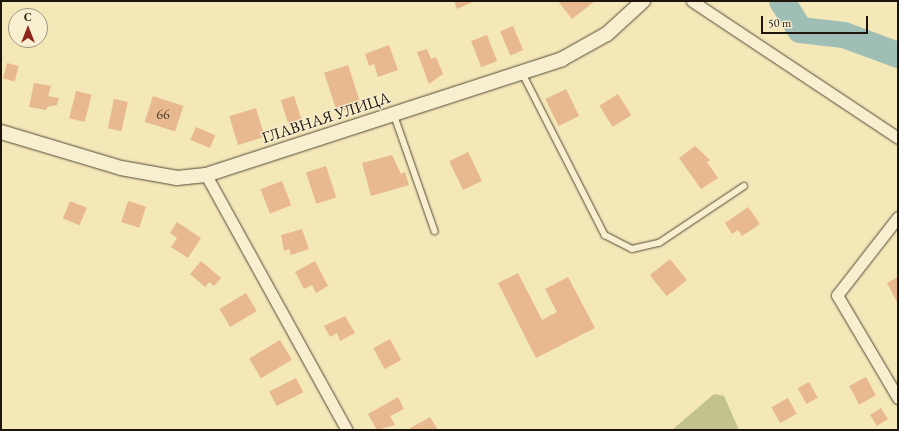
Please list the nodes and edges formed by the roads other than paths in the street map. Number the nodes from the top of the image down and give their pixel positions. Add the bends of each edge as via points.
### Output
1 (643, 1) edge
2 (692, 1) edge
3 (524, 74) junction
4 (394, 114) junction
5 (1, 132) edge
6 (898, 138) edge
7 (206, 175) junction
8 (744, 186) dead end
9 (898, 217) edge
10 (435, 231) dead end
11 (898, 398) edge
12 (347, 430) edge

1 - 3 street, ГЛАВНАЯ УЛИЦА via 586,48
2 - 6 street
3 - 4 street, ГЛАВНАЯ УЛИЦА
3 - 8 lane via 605,235 632,249 659,243
4 - 7 street, ГЛАВНАЯ УЛИЦА
4 - 10 lane
5 - 7 street, ГЛАВНАЯ УЛИЦА via 121,168 177,178
7 - 12 street
9 - 11 street via 837,295

